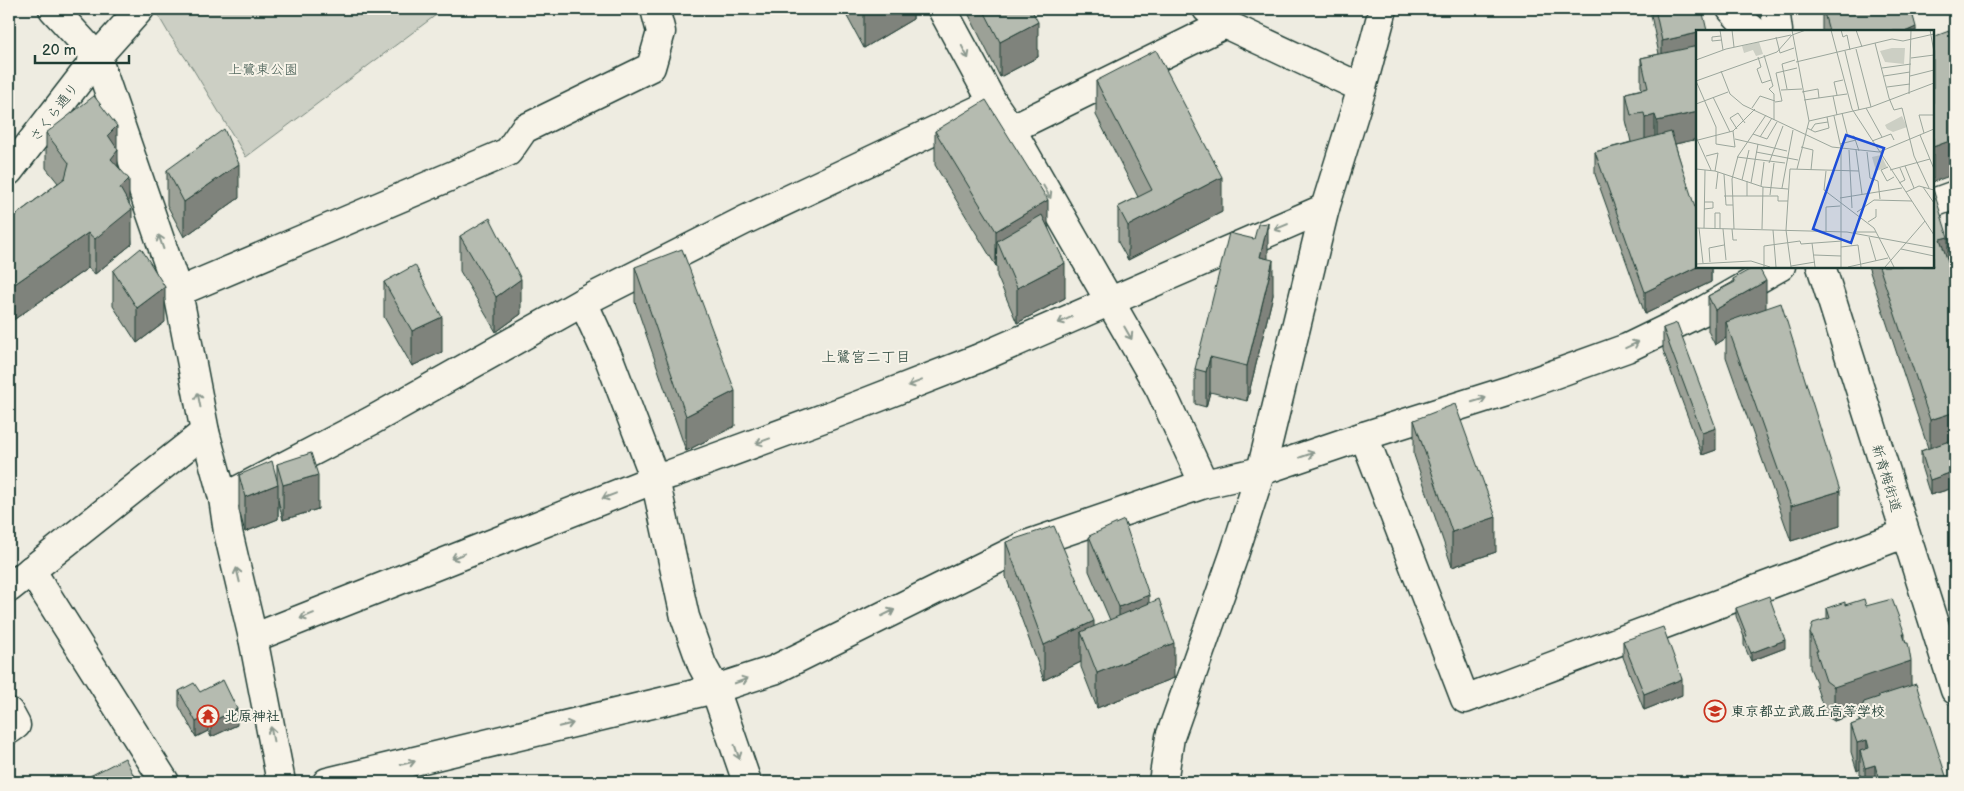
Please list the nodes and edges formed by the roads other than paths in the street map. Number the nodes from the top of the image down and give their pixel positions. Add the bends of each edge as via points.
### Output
1 (53, 9) edge
2 (140, 9) edge
3 (655, 9) edge
4 (942, 9) edge
5 (1383, 9) edge
6 (1731, 9) edge
7 (1775, 9) edge
8 (1216, 16) edge
9 (1753, 30) edge
10 (1778, 30) edge
11 (97, 57) junction
12 (1362, 88) junction
13 (993, 104) junction
14 (1011, 129) junction
15 (9, 171) edge
16 (1955, 195) edge
17 (1934, 203) edge
18 (1326, 208) junction
19 (1777, 268) edge
20 (1822, 268) edge
21 (178, 292) junction
22 (1109, 300) junction
23 (583, 302) junction
24 (205, 432) junction
25 (1364, 436) junction
26 (1261, 472) junction
27 (655, 479) junction
28 (1204, 484) junction
29 (223, 498) junction
30 (1904, 534) junction
31 (31, 570) junction
32 (9, 588) edge
33 (253, 638) junction
34 (715, 689) junction
35 (1955, 690) edge
36 (9, 712) edge
37 (9, 730) edge
38 (165, 782) edge
39 (281, 782) edge
40 (327, 782) edge
41 (747, 782) edge
42 (1163, 782) edge

1 - 11 street
2 - 11 street, さくら通り
3 - 21 street via 661,32 651,67 524,129 508,152
4 -> 13 street
5 - 12 street
6 - 9 street
7 - 10 street
8 - 12 street
8 - 14 street
11 - 15 street, さくら通り
21 -> 11 street
12 - 18 street
13 - 14 street
13 - 23 street via 745,220
14 -> 22 street
16 - 17 street
18 -> 22 street
18 - 26 street
25 -> 19 street via 1516,388 1627,348
20 - 30 street, 新青梅街道
24 -> 21 street
22 -> 27 street via 977,359
22 -> 28 street via 1160,389
23 - 27 street via 610,360
23 - 29 street via 371,421
24 - 29 street
24 - 31 street
26 -> 25 street
25 - 30 street via 1465,699
26 - 28 street
26 - 42 street via 1170,738
27 -> 33 street
27 - 34 street via 685,617 702,665
34 -> 28 street via 774,670 1026,545
33 -> 29 street
30 - 35 street, 新青梅街道
31 - 32 street
31 - 38 street
39 -> 33 street
40 -> 34 street
34 -> 41 street
36 - 37 street via 16,725

